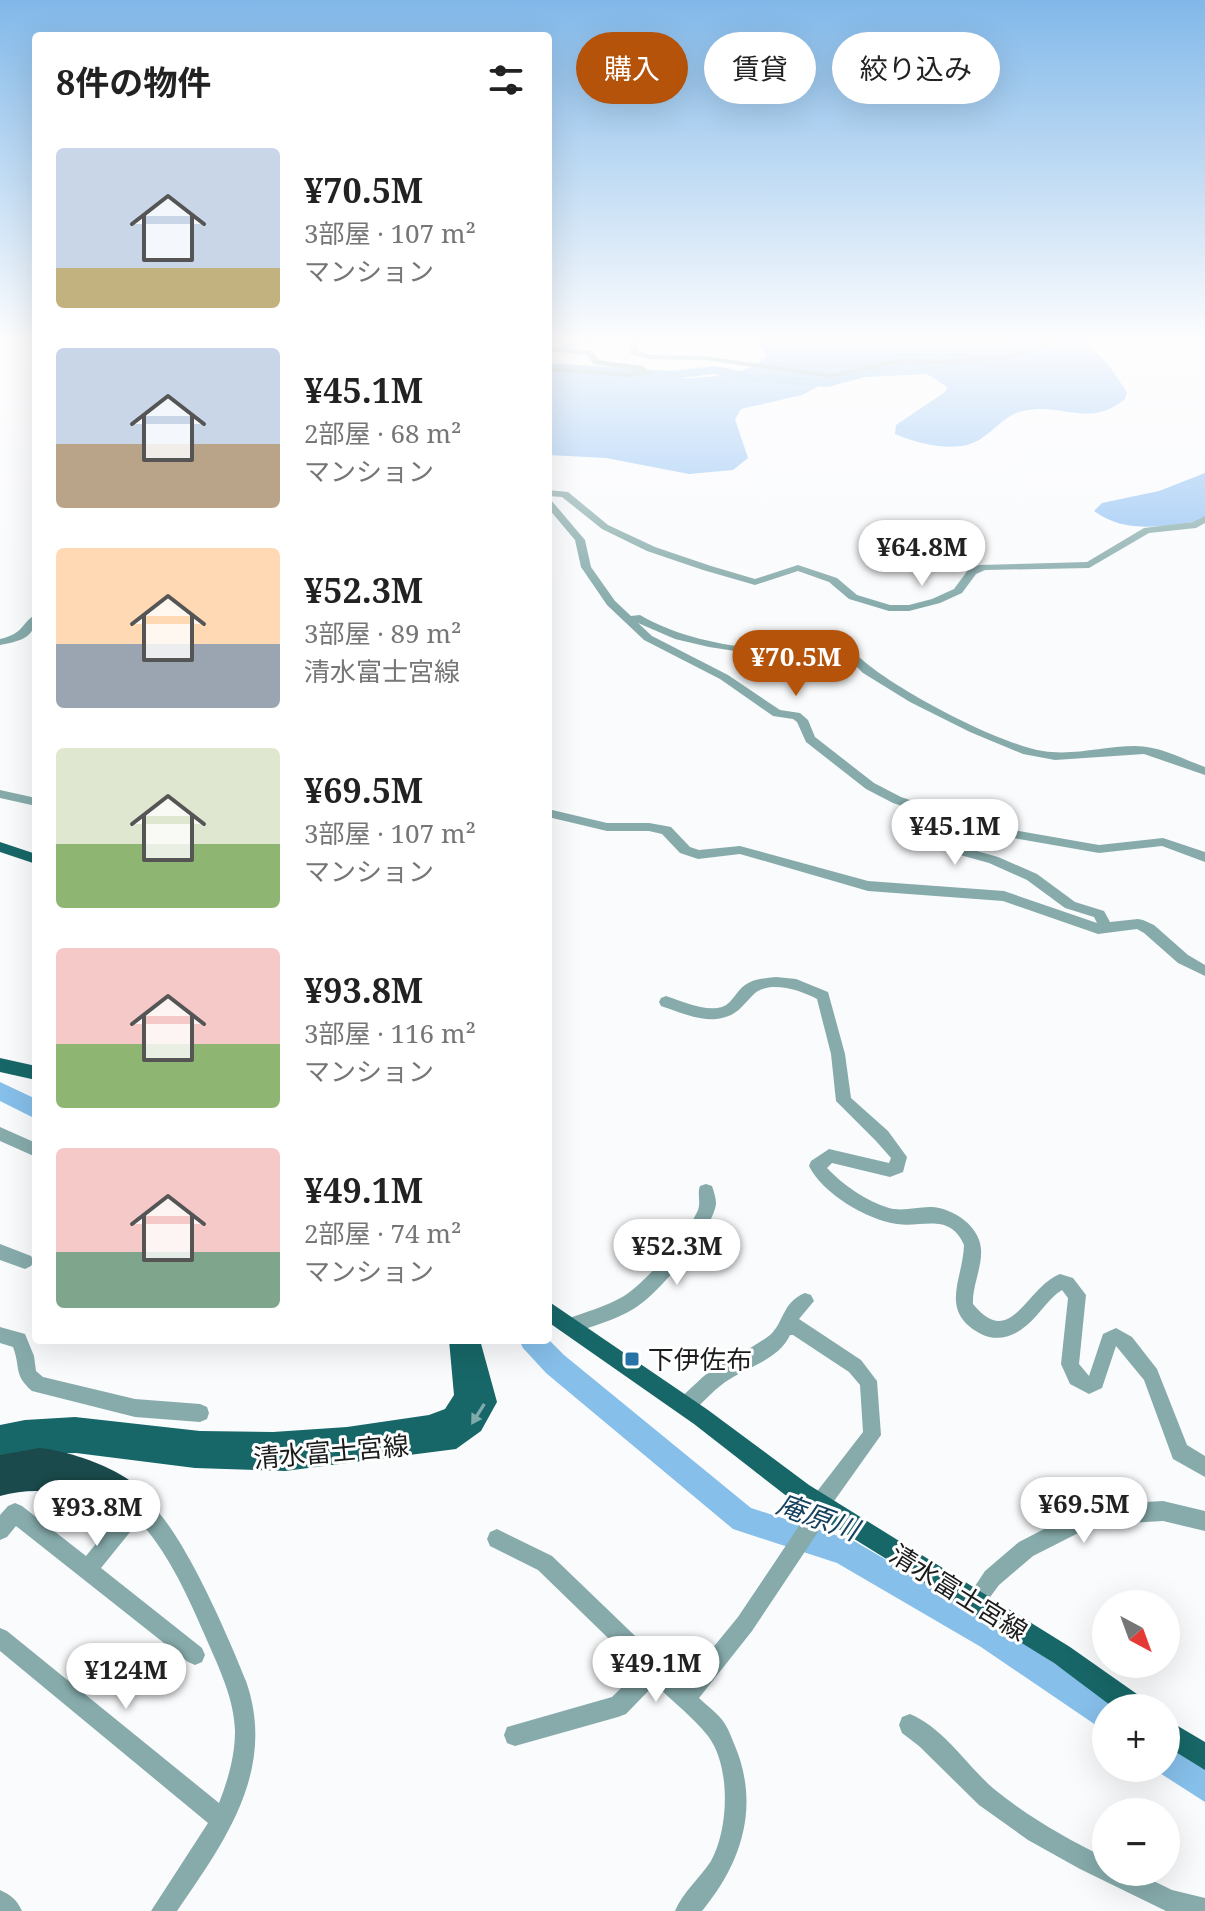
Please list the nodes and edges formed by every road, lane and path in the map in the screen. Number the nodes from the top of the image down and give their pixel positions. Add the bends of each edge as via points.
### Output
1 (552, 493) edge
2 (552, 507) edge
3 (1205, 519) edge
4 (617, 609) junction
5 (32, 625) edge
6 (0, 642) edge
7 (1205, 771) edge
8 (0, 794) edge
9 (32, 801) edge
10 (552, 814) edge
11 (939, 821) junction
12 (0, 847) edge
13 (1205, 857) edge
14 (32, 858) edge
15 (1105, 926) junction
16 (1205, 971) edge
17 (666, 1002) dead end
18 (0, 1065) edge
19 (32, 1072) edge
20 (0, 1134) edge
21 (32, 1148) edge
22 (706, 1191) dead end
23 (0, 1252) edge
24 (25, 1261) dead end
25 (805, 1301) dead end
26 (552, 1313) edge
27 (571, 1326) junction
28 (786, 1328) junction
29 (0, 1335) edge
30 (460, 1344) edge
31 (471, 1344) edge
32 (685, 1406) junction
33 (200, 1413) dead end
34 (0, 1436) edge
35 (197, 1450) junction
36 (0, 1452) edge
37 (1205, 1467) edge
38 (0, 1469) edge
39 (0, 1482) edge
40 (139, 1506) junction
41 (821, 1506) junction
42 (1205, 1521) edge
43 (0, 1530) edge
44 (497, 1539) dead end
45 (88, 1569) junction
46 (975, 1601) junction
47 (0, 1638) edge
48 (195, 1655) dead end
49 (654, 1670) junction
50 (1116, 1694) edge
51 (686, 1697) junction
52 (910, 1725) dead end
53 (515, 1735) dead end
54 (1180, 1740) edge
55 (1205, 1757) edge
56 (222, 1820) junction
57 (1092, 1862) edge
58 (1139, 1886) edge
59 (0, 1902) edge
60 (1205, 1910) edge
61 (10, 1911) edge
62 (163, 1911) edge
63 (687, 1911) edge

1 - 3 street via 565,494 605,527 651,549 755,582 798,568 833,580 853,597 889,608 936,601 958,591 972,572 983,567 1089,565 1147,530 1196,525
2 - 4 street via 580,540 586,567
4 - 7 street via 657,630 702,642 855,659 863,670 917,701 1033,754 1137,750
4 - 11 street via 658,644 724,677 777,713 796,716 810,739 870,786 933,812
5 - 6 street via 22,636
8 - 9 street
10 - 15 street via 607,827 666,830 685,850 698,855 740,850 868,886 1004,896 1098,929
11 - 13 street via 1099,849 1163,842
11 - 15 street via 901,828 911,839 951,846 1032,877 1070,905 1099,914
12 - 14 main road
15 - 16 street via 1138,924
17 - 37 street via 728,1013 748,990 769,982 806,987 823,996 844,1101 899,1157 897,1167 890,1170 829,1156 817,1166 819,1173 838,1191 895,1217 936,1215 965,1231 975,1252 963,1301 989,1330 997,1333 1014,1326 1053,1285 1067,1284 1077,1295 1073,1375 1089,1385 1096,1382 1109,1340 1116,1336 1151,1375 1180,1452
18 - 19 main road
20 - 21 street
22 - 27 street via 708,1205 699,1226 669,1266 630,1301
23 - 24 street
25 - 28 street
26 - 27 main road, 清水富士宮線
27 - 32 main road, 清水富士宮線
28 - 32 street via 771,1345 721,1374
28 - 41 street via 795,1326 855,1366 868,1381 872,1435
29 - 33 street via 19,1340 27,1375 38,1385 135,1408
30 - 35 main road, 清水富士宮線 via 466,1392 458,1411 444,1422 341,1439
31 -> 35 main road, 清水富士宮線 via 486,1402 473,1424 456,1438 285,1460
32 - 41 main road, 清水富士宮線
34 - 35 main road, 清水富士宮線 via 41,1427 80,1427
35 - 36 main road, 清水富士宮線 via 76,1442 36,1443
38 - 40 highway via 31,1461 66,1464
39 - 40 highway via 51,1476
40 - 45 street
40 - 56 street via 189,1575 240,1698 247,1742 244,1765
41 - 46 main road, 清水富士宮線
41 - 51 street via 745,1624
42 - 46 street via 1163,1511 1092,1515 1026,1549
43 - 45 street via 15,1513
44 - 49 street via 545,1563
45 - 48 street
46 - 50 main road, 清水富士宮線
47 - 56 street
49 - 51 street
49 - 53 street via 618,1706
51 - 63 street via 717,1730 730,1756 738,1810 721,1867
52 - 57 street via 972,1785 1026,1827
54 - 55 main road
56 - 62 street
58 - 60 street
59 - 61 street

